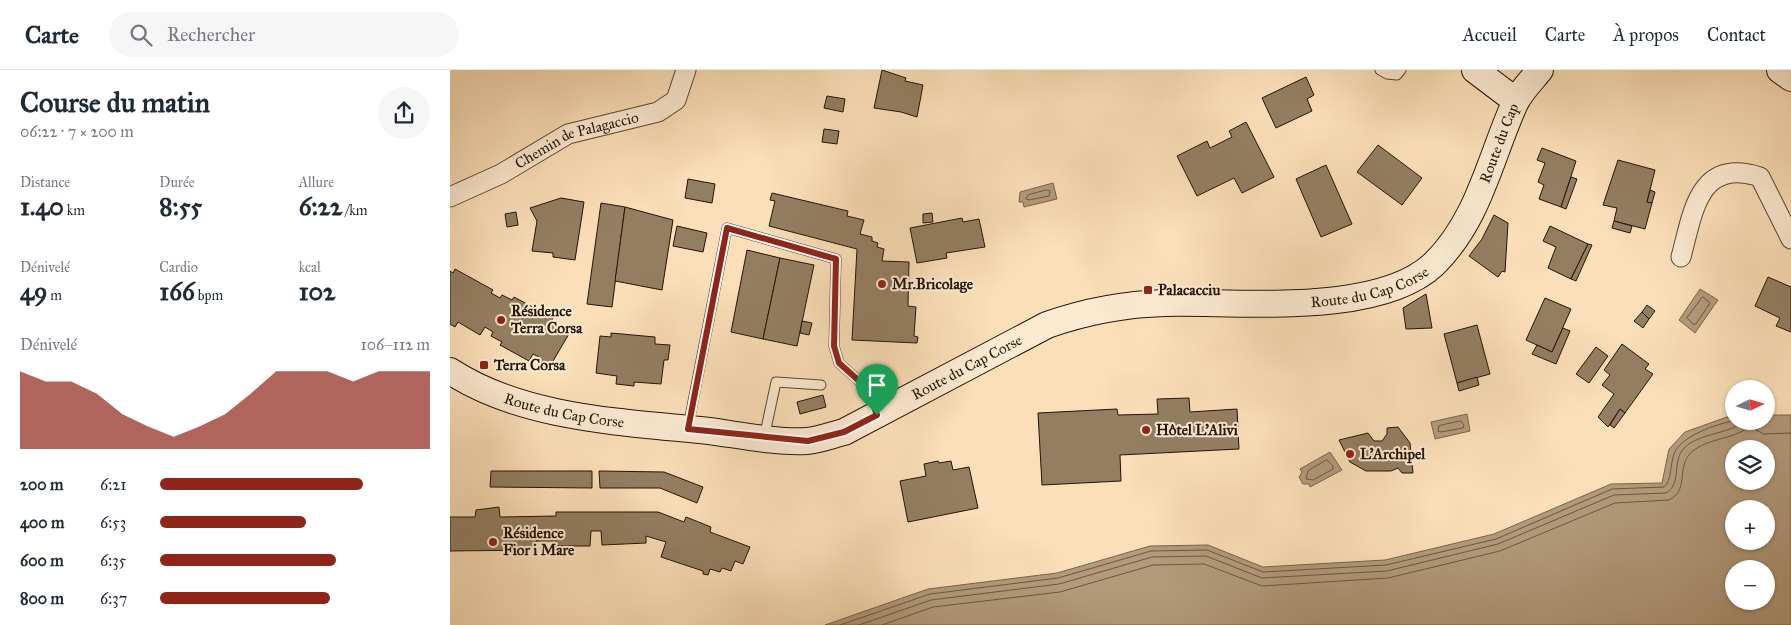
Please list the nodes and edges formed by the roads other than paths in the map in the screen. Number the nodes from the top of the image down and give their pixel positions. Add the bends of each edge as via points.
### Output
1 (686, 70) edge
2 (1380, 70) edge
3 (1401, 70) edge
4 (1475, 70) edge
5 (1540, 70) edge
6 (1780, 70) edge
7 (1791, 78) edge
8 (1516, 101) junction
9 (450, 197) edge
10 (1468, 222) joint
11 (1791, 238) edge
12 (1681, 257) dead end
13 (450, 371) edge
14 (821, 385) dead end
15 (877, 415) junction
16 (688, 429) junction
17 (764, 438) junction

1 - 9 street, Chemin de Palagaccio via 676,100 658,112 568,134 501,174
2 - 3 lane via 1397,75
4 - 8 main road
5 - 8 main road, Route du Cap
6 - 7 main road
8 - 10 main road, Route du Cap
10 - 15 main road, Route du Cap Corse via 1433,264 1408,281 1375,293 1333,302 1163,303 1080,313 1047,325
11 - 12 street via 1760,177 1742,171 1715,178 1699,194
13 - 16 main road, Route du Cap Corse via 471,385 505,399 563,412
14 - 17 lane via 776,382
15 - 16 lane via 867,388 839,363 834,346 836,259 727,228
15 - 17 main road, Route du Cap Corse via 844,432 808,441
16 - 17 main road, Route du Cap Corse

